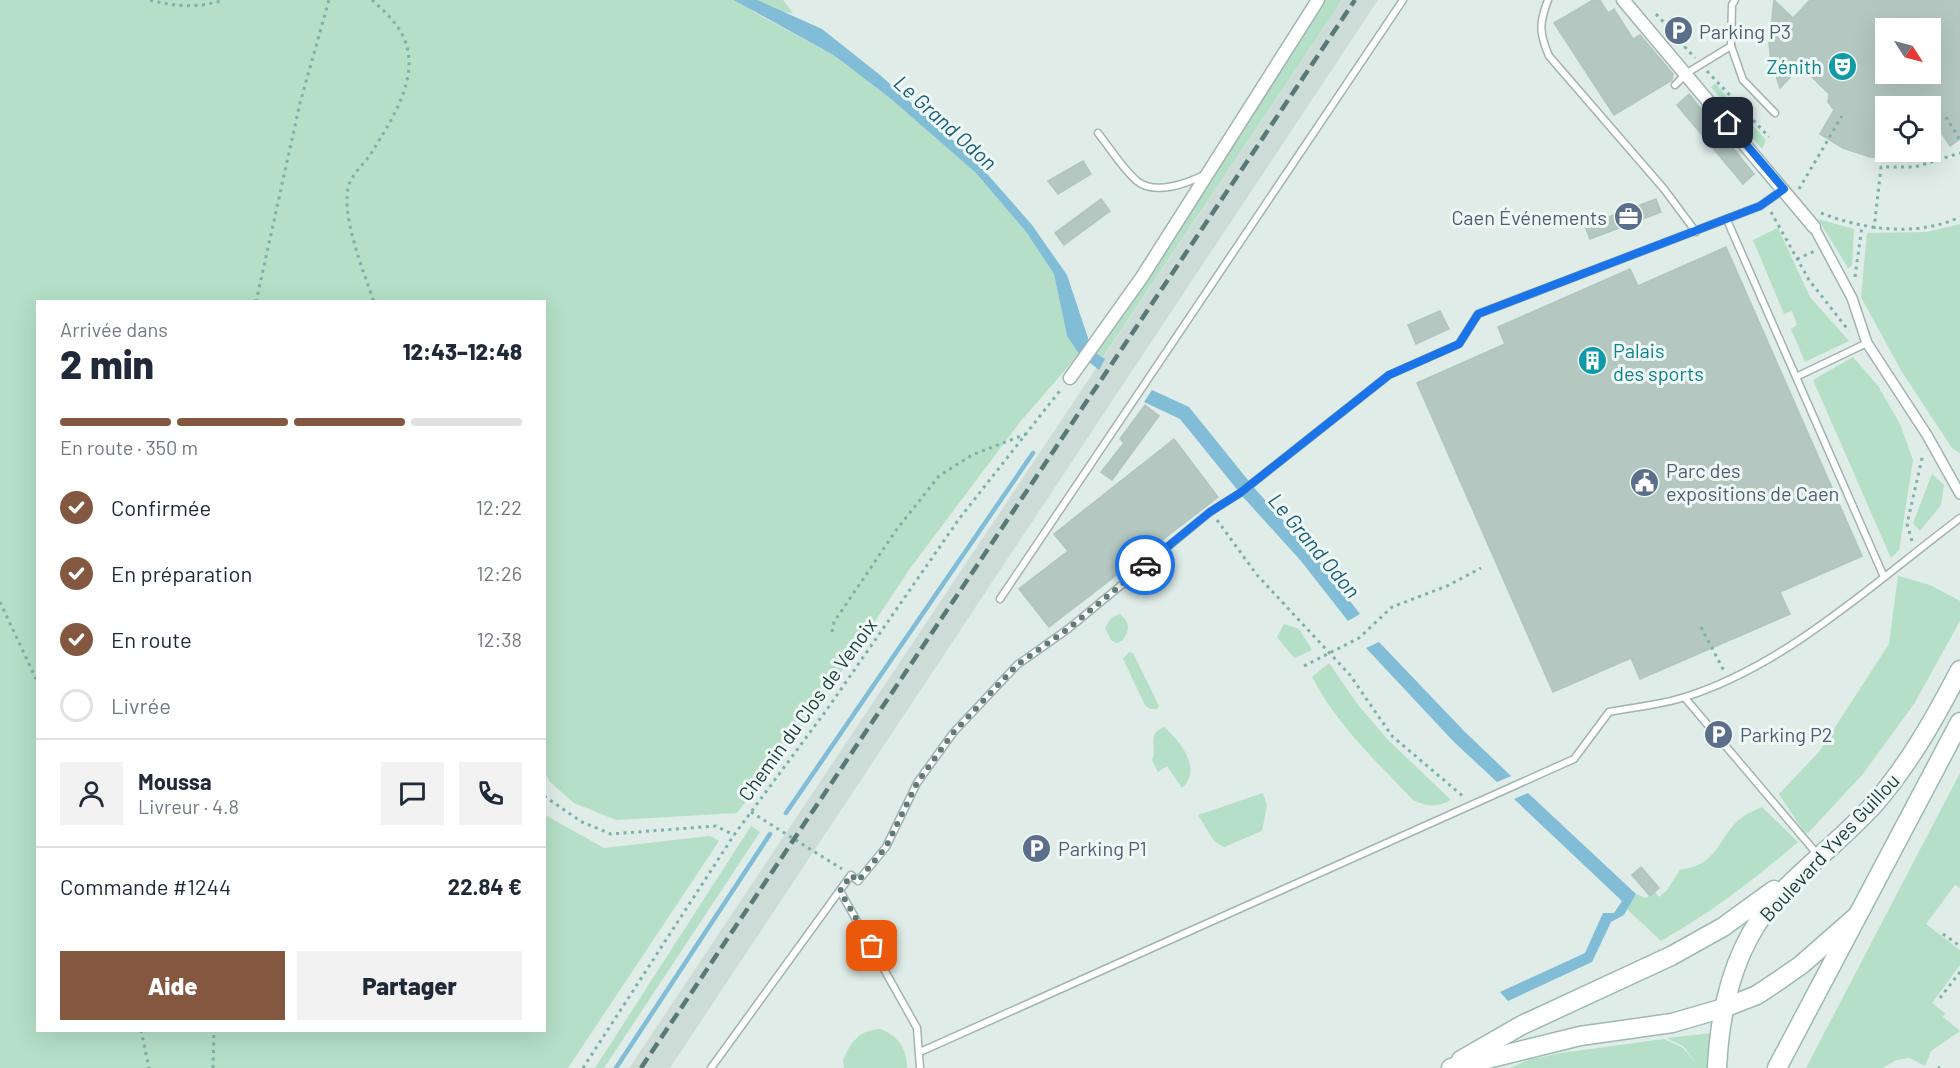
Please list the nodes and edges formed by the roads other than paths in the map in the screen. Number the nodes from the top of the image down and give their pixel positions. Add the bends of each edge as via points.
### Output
1 (1318, 0) edge
2 (1403, 0) edge
3 (1548, 0) edge
4 (1623, 0) edge
5 (1735, 0) edge
6 (1731, 46) junction
7 (1687, 73) junction
8 (1676, 85) dead end
9 (1775, 113) dead end
10 (1098, 133) dead end
11 (1208, 173) junction
12 (1784, 189) junction
13 (1726, 220) junction
14 (1814, 227) joint
15 (1696, 232) junction
16 (1867, 343) junction
17 (1796, 377) junction
18 (1070, 378) road end
19 (1960, 494) edge
20 (1960, 519) edge
21 (1884, 577) junction
22 (1000, 599) dead end
23 (1960, 670) edge
24 (1685, 698) junction
25 (1960, 722) edge
26 (1818, 858) junction
27 (840, 891) junction
28 (1857, 916) junction
29 (1724, 1008) junction
30 (920, 1052) junction
31 (711, 1068) edge
32 (920, 1068) edge
33 (1449, 1068) edge
34 (1717, 1068) edge
35 (1777, 1068) edge

1 - 11 street
2 - 22 lane
3 - 15 lane via 1541,17 1541,37 1549,56 1664,189
4 - 7 street
5 - 6 lane
6 - 7 lane
6 - 9 lane via 1743,80
7 - 8 lane
7 - 12 street
10 - 11 lane via 1138,182 1153,187 1185,184
11 - 18 street via 1142,277
12 - 13 lane
12 - 14 street
13 - 15 lane
13 - 17 lane
14 - 16 street via 1852,298
15 - 27 lane via 1478,314 1459,344 1389,375 1240,493 1210,512 1068,629 1017,665 947,741 917,783 886,847 858,881 851,875
16 - 17 lane
16 - 19 street
17 - 21 lane
20 - 21 lane
21 - 24 lane via 1778,655
23 - 26 main road, Boulevard Yves Guillou via 1917,748 1894,780
24 - 26 lane
24 - 30 lane via 1609,712 1574,759
25 - 28 main road, Boulevard Yves Guillou
26 - 29 main road, Boulevard Yves Guillou via 1780,894 1754,929 1735,967
26 - 33 main road via 1723,927 1671,956 1522,1025
27 - 30 lane via 917,1028
27 - 31 lane
28 - 29 main road via 1781,979 1757,995
28 - 35 main road, Boulevard Yves Guillou
29 - 33 main road via 1672,1023 1580,1036
29 - 34 main road, Boulevard Yves Guillou
30 - 32 lane

